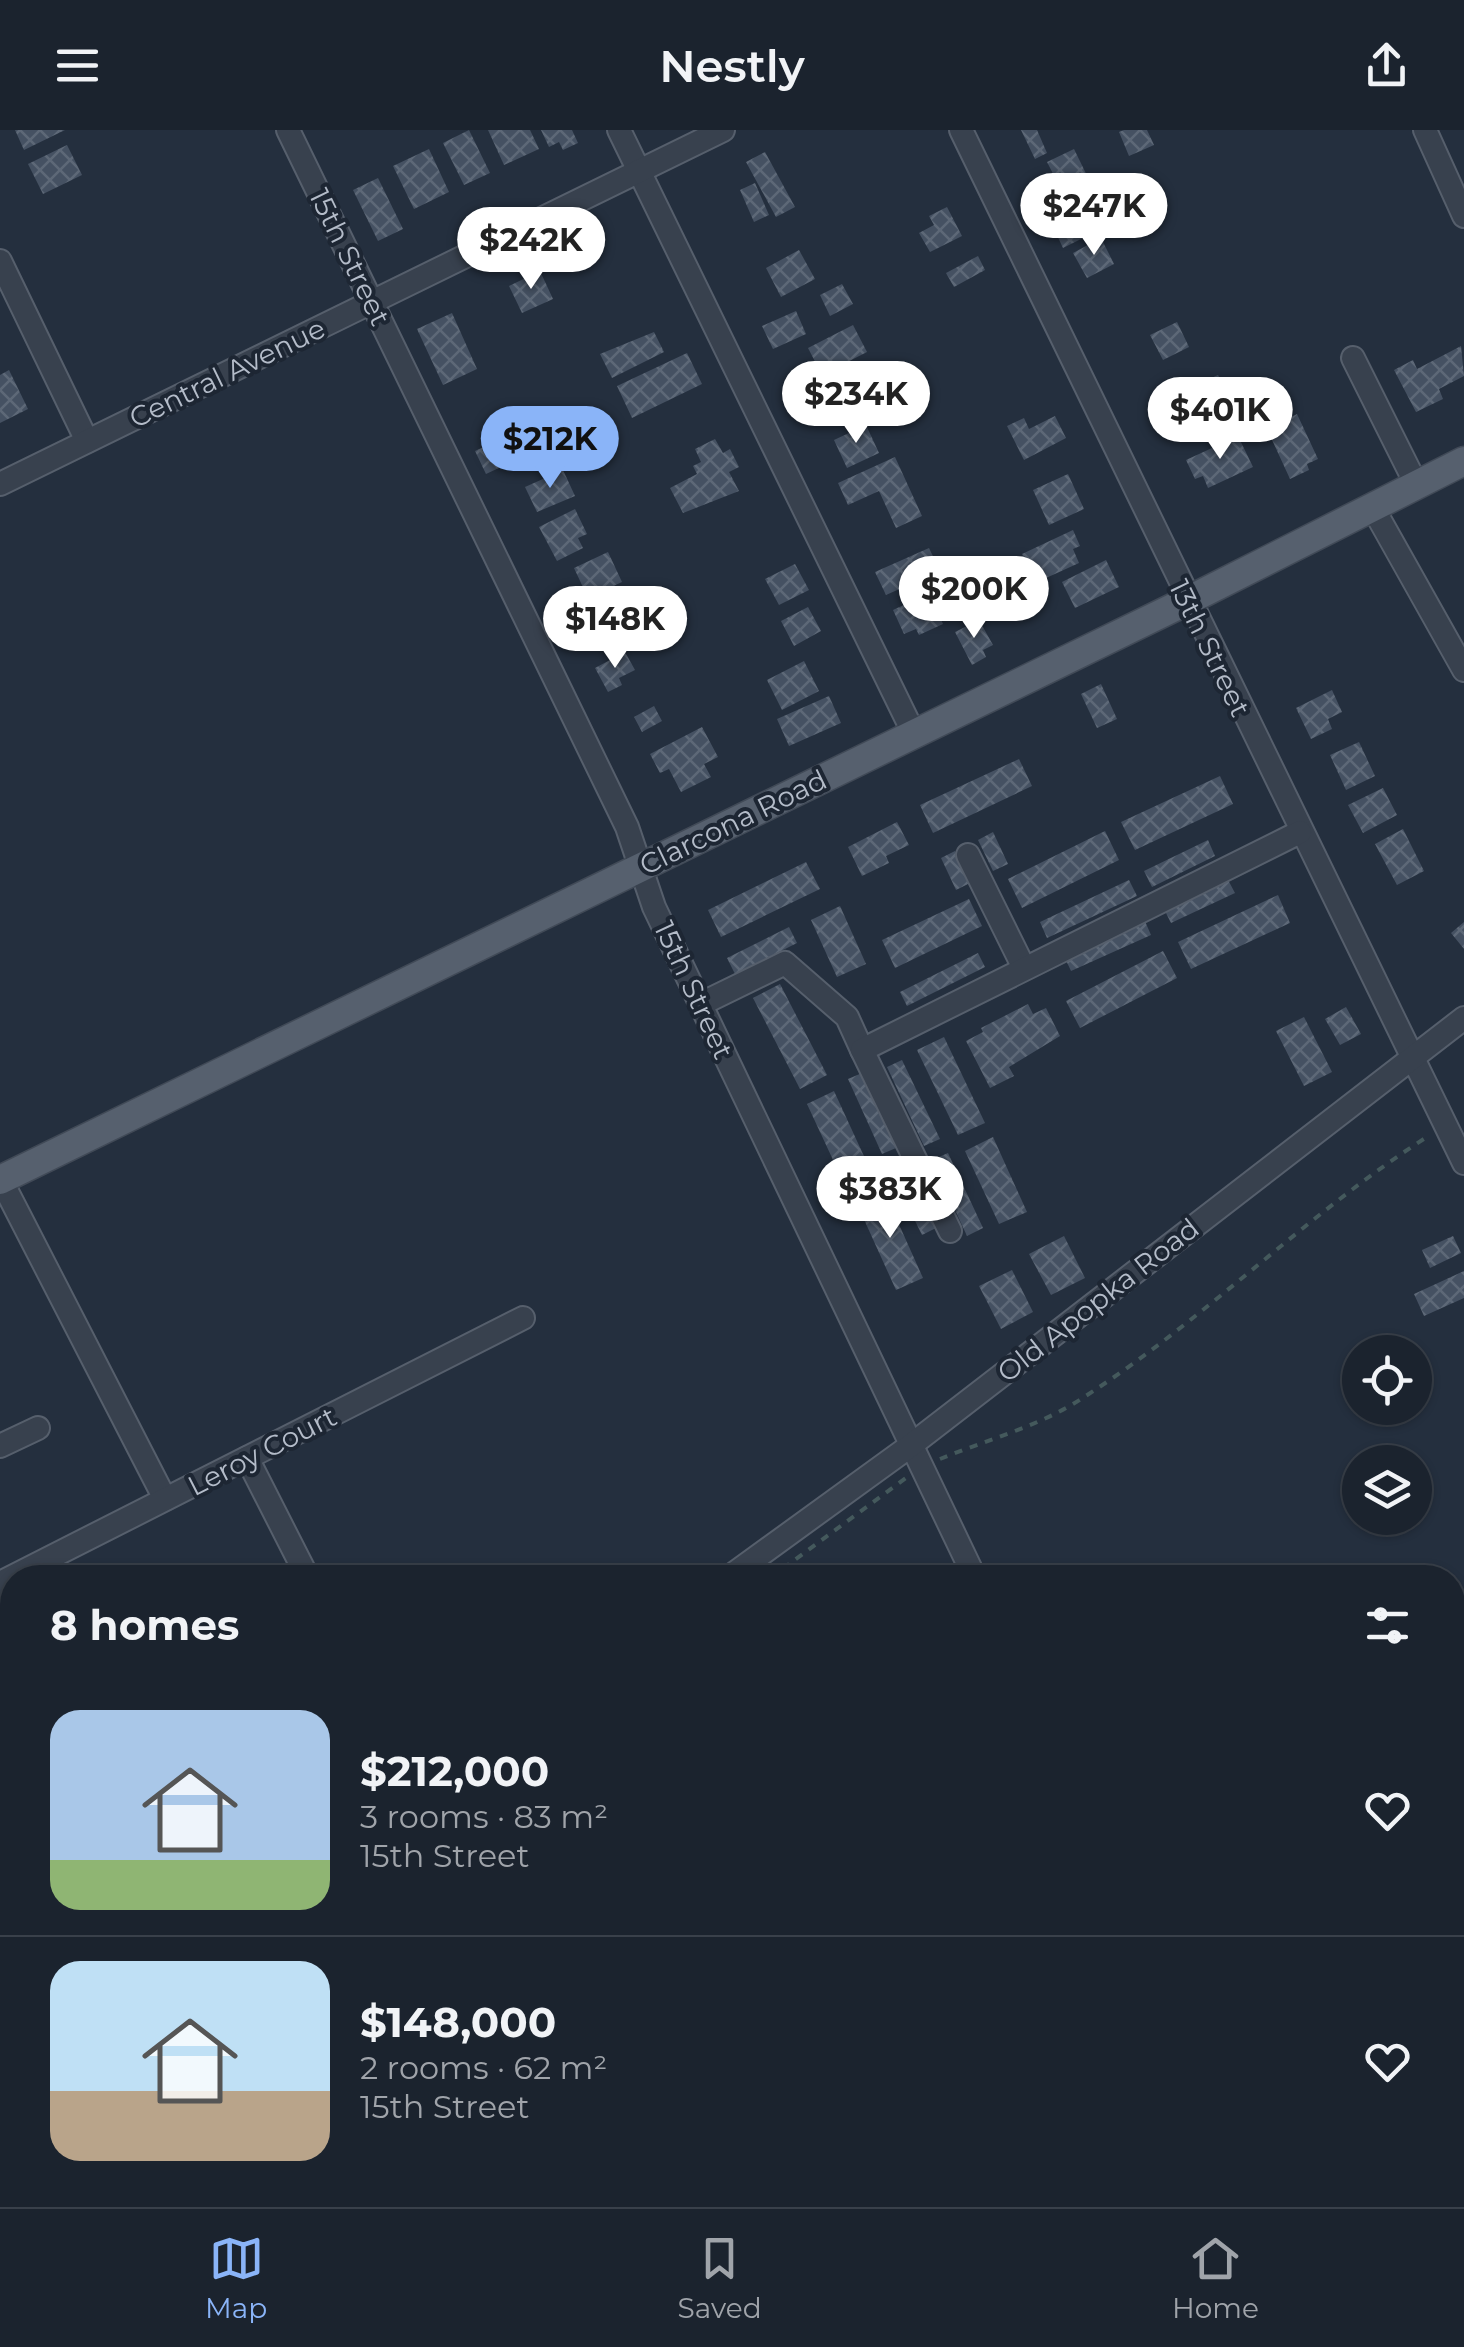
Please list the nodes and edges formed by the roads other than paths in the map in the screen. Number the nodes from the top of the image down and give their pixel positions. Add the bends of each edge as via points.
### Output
1 (288, 130) edge
2 (620, 130) edge
3 (723, 130) edge
4 (961, 130) edge
5 (1425, 130) edge
6 (639, 171) junction
7 (1463, 213) edge
8 (0, 261) edge
9 (372, 302) junction
10 (1353, 358) dead end
11 (87, 441) junction
12 (1464, 462) edge
13 (0, 484) edge
14 (1417, 486) junction
15 (1373, 508) junction
16 (1187, 602) junction
17 (1464, 670) edge
18 (914, 734) junction
19 (1300, 832) junction
20 (968, 854) dead end
21 (640, 867) junction
22 (1024, 968) junction
23 (700, 1004) junction
24 (1464, 1018) edge
25 (862, 1050) junction
26 (1412, 1057) junction
27 (1464, 1163) edge
28 (0, 1180) edge
29 (950, 1231) dead end
30 (524, 1318) dead end
31 (38, 1428) dead end
32 (0, 1446) edge
33 (915, 1457) junction
34 (247, 1458) junction
35 (166, 1500) junction
36 (36, 1565) edge
37 (301, 1565) edge
38 (748, 1565) edge
39 (969, 1565) edge

1 - 9 street, 15th Street
2 - 6 street
3 - 6 street, Central Avenue
4 - 16 street, 13th Street
5 - 7 street
6 - 9 street, Central Avenue
6 - 18 street
8 - 11 street
9 - 11 street, Central Avenue
9 - 21 street, 15th Street
10 - 14 street
11 - 13 street, Central Avenue
12 - 14 main road, Clarcona Road
14 - 15 main road, Clarcona Road
15 - 16 main road, Clarcona Road
15 - 17 street
16 - 18 main road, Clarcona Road
16 - 19 street, 13th Street
18 - 21 main road, Clarcona Road
19 - 22 street
19 - 26 street, 13th Street
20 - 22 street
21 - 23 street, 15th Street
21 - 28 main road, Clarcona Road
22 - 25 street
23 - 25 street via 785,963 847,1017
23 - 33 street, 15th Street
24 - 26 street, Old Apopka Road
25 - 29 street
26 - 27 street, 13th Street
26 - 33 street, Old Apopka Road
28 - 35 street
30 - 34 street, Leroy Court
31 - 32 street
33 - 38 street, Old Apopka Road
33 - 39 street, 15th Street
34 - 35 street, Leroy Court
34 - 37 street
35 - 36 street, Leroy Court

